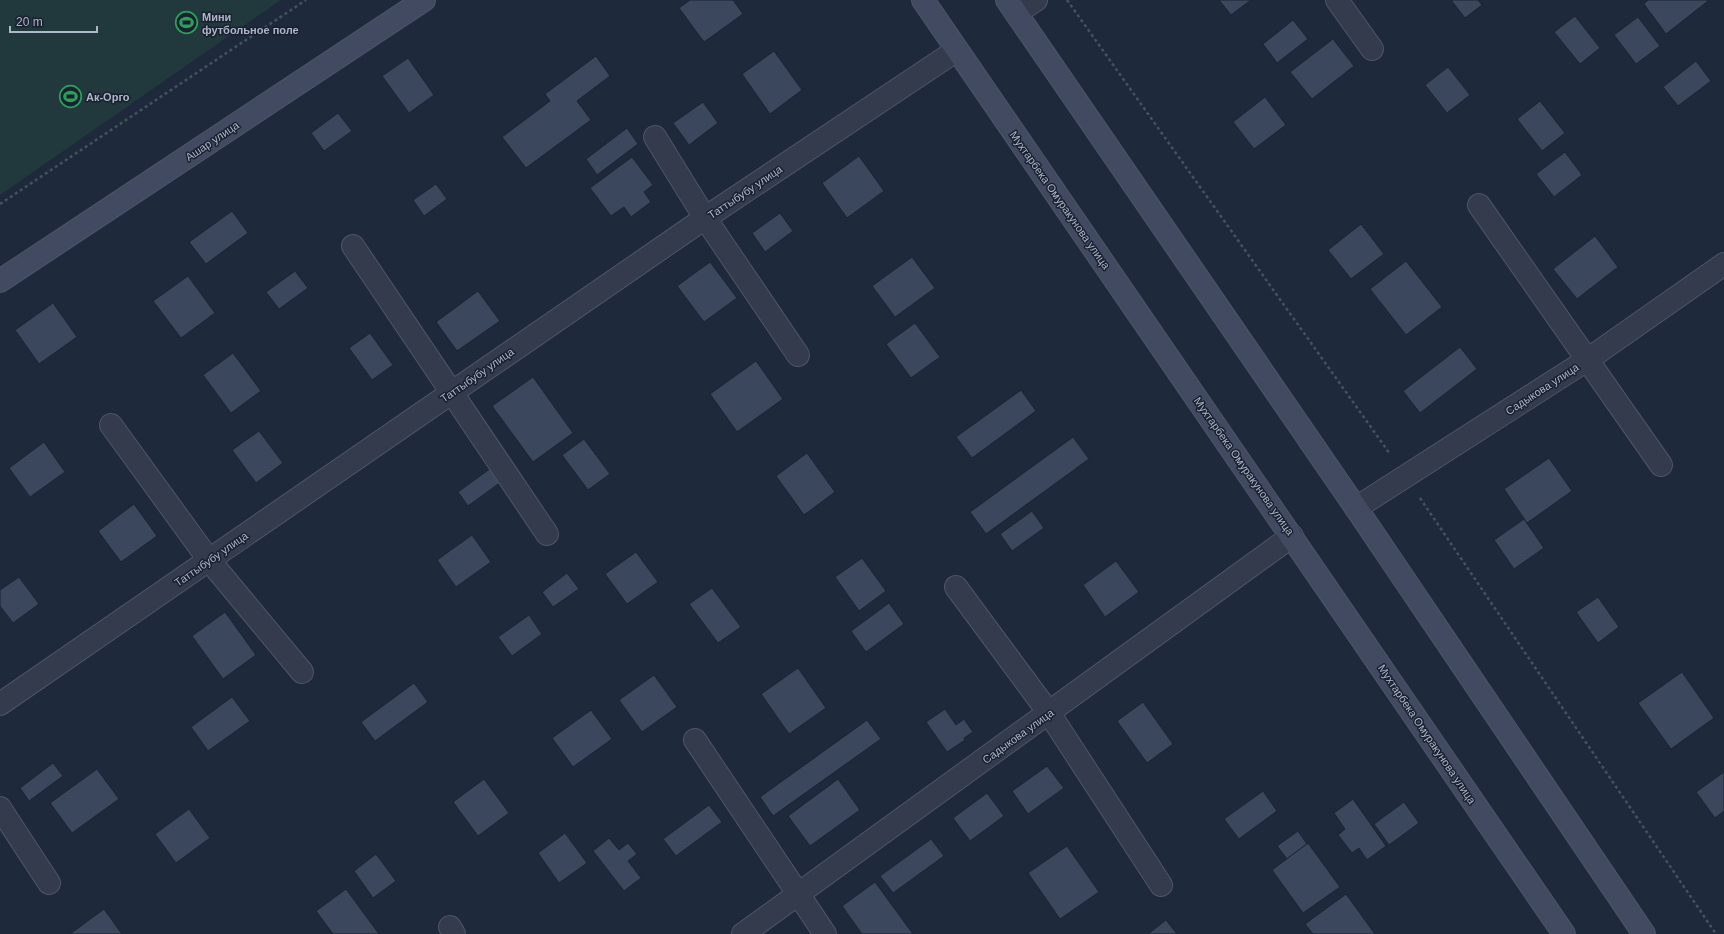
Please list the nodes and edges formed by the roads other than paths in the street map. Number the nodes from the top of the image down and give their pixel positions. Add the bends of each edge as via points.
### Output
1 (424, 0) edge
2 (923, 0) edge
3 (1036, 0) edge
4 (1338, 0) edge
5 (1011, 6) edge
6 (1372, 49) dead end
7 (958, 50) junction
8 (655, 137) dead end
9 (1479, 205) dead end
10 (705, 218) junction
11 (353, 246) dead end
12 (1724, 264) edge
13 (0, 281) edge
14 (798, 356) dead end
15 (1587, 360) junction
16 (452, 393) junction
17 (111, 425) dead end
18 (1662, 465) dead end
19 (1356, 508) junction
20 (547, 534) dead end
21 (1292, 536) junction
22 (209, 560) junction
23 (956, 587) dead end
24 (302, 672) dead end
25 (0, 704) edge
26 (1049, 714) junction
27 (695, 740) dead end
28 (0, 808) edge
29 (50, 883) dead end
30 (1161, 885) dead end
31 (800, 894) junction
32 (743, 934) edge
33 (825, 934) edge
34 (1564, 934) edge
35 (1644, 934) edge

1 - 13 main road, Ашар улица
2 - 7 main road, Мухтарбека Омуракунова улица
3 - 5 street
4 - 6 street
5 - 19 main road
7 - 10 street, Таттыбубу улица
7 - 21 main road, Мухтарбека Омуракунова улица
8 - 10 street
9 - 15 street
10 - 14 street
10 - 16 street, Таттыбубу улица
11 - 16 street
12 - 15 street, Садыкова улица
15 - 18 street
15 - 19 street, Садыкова улица
16 - 20 street
16 - 22 street, Таттыбубу улица
17 - 22 street
19 - 35 main road
21 - 26 street, Садыкова улица
21 - 34 main road, Мухтарбека Омуракунова улица
22 - 24 street
22 - 25 street, Таттыбубу улица
23 - 26 street
26 - 30 street
26 - 31 street, Садыкова улица
27 - 31 street
28 - 29 street
31 - 32 street, Садыкова улица
31 - 33 street

